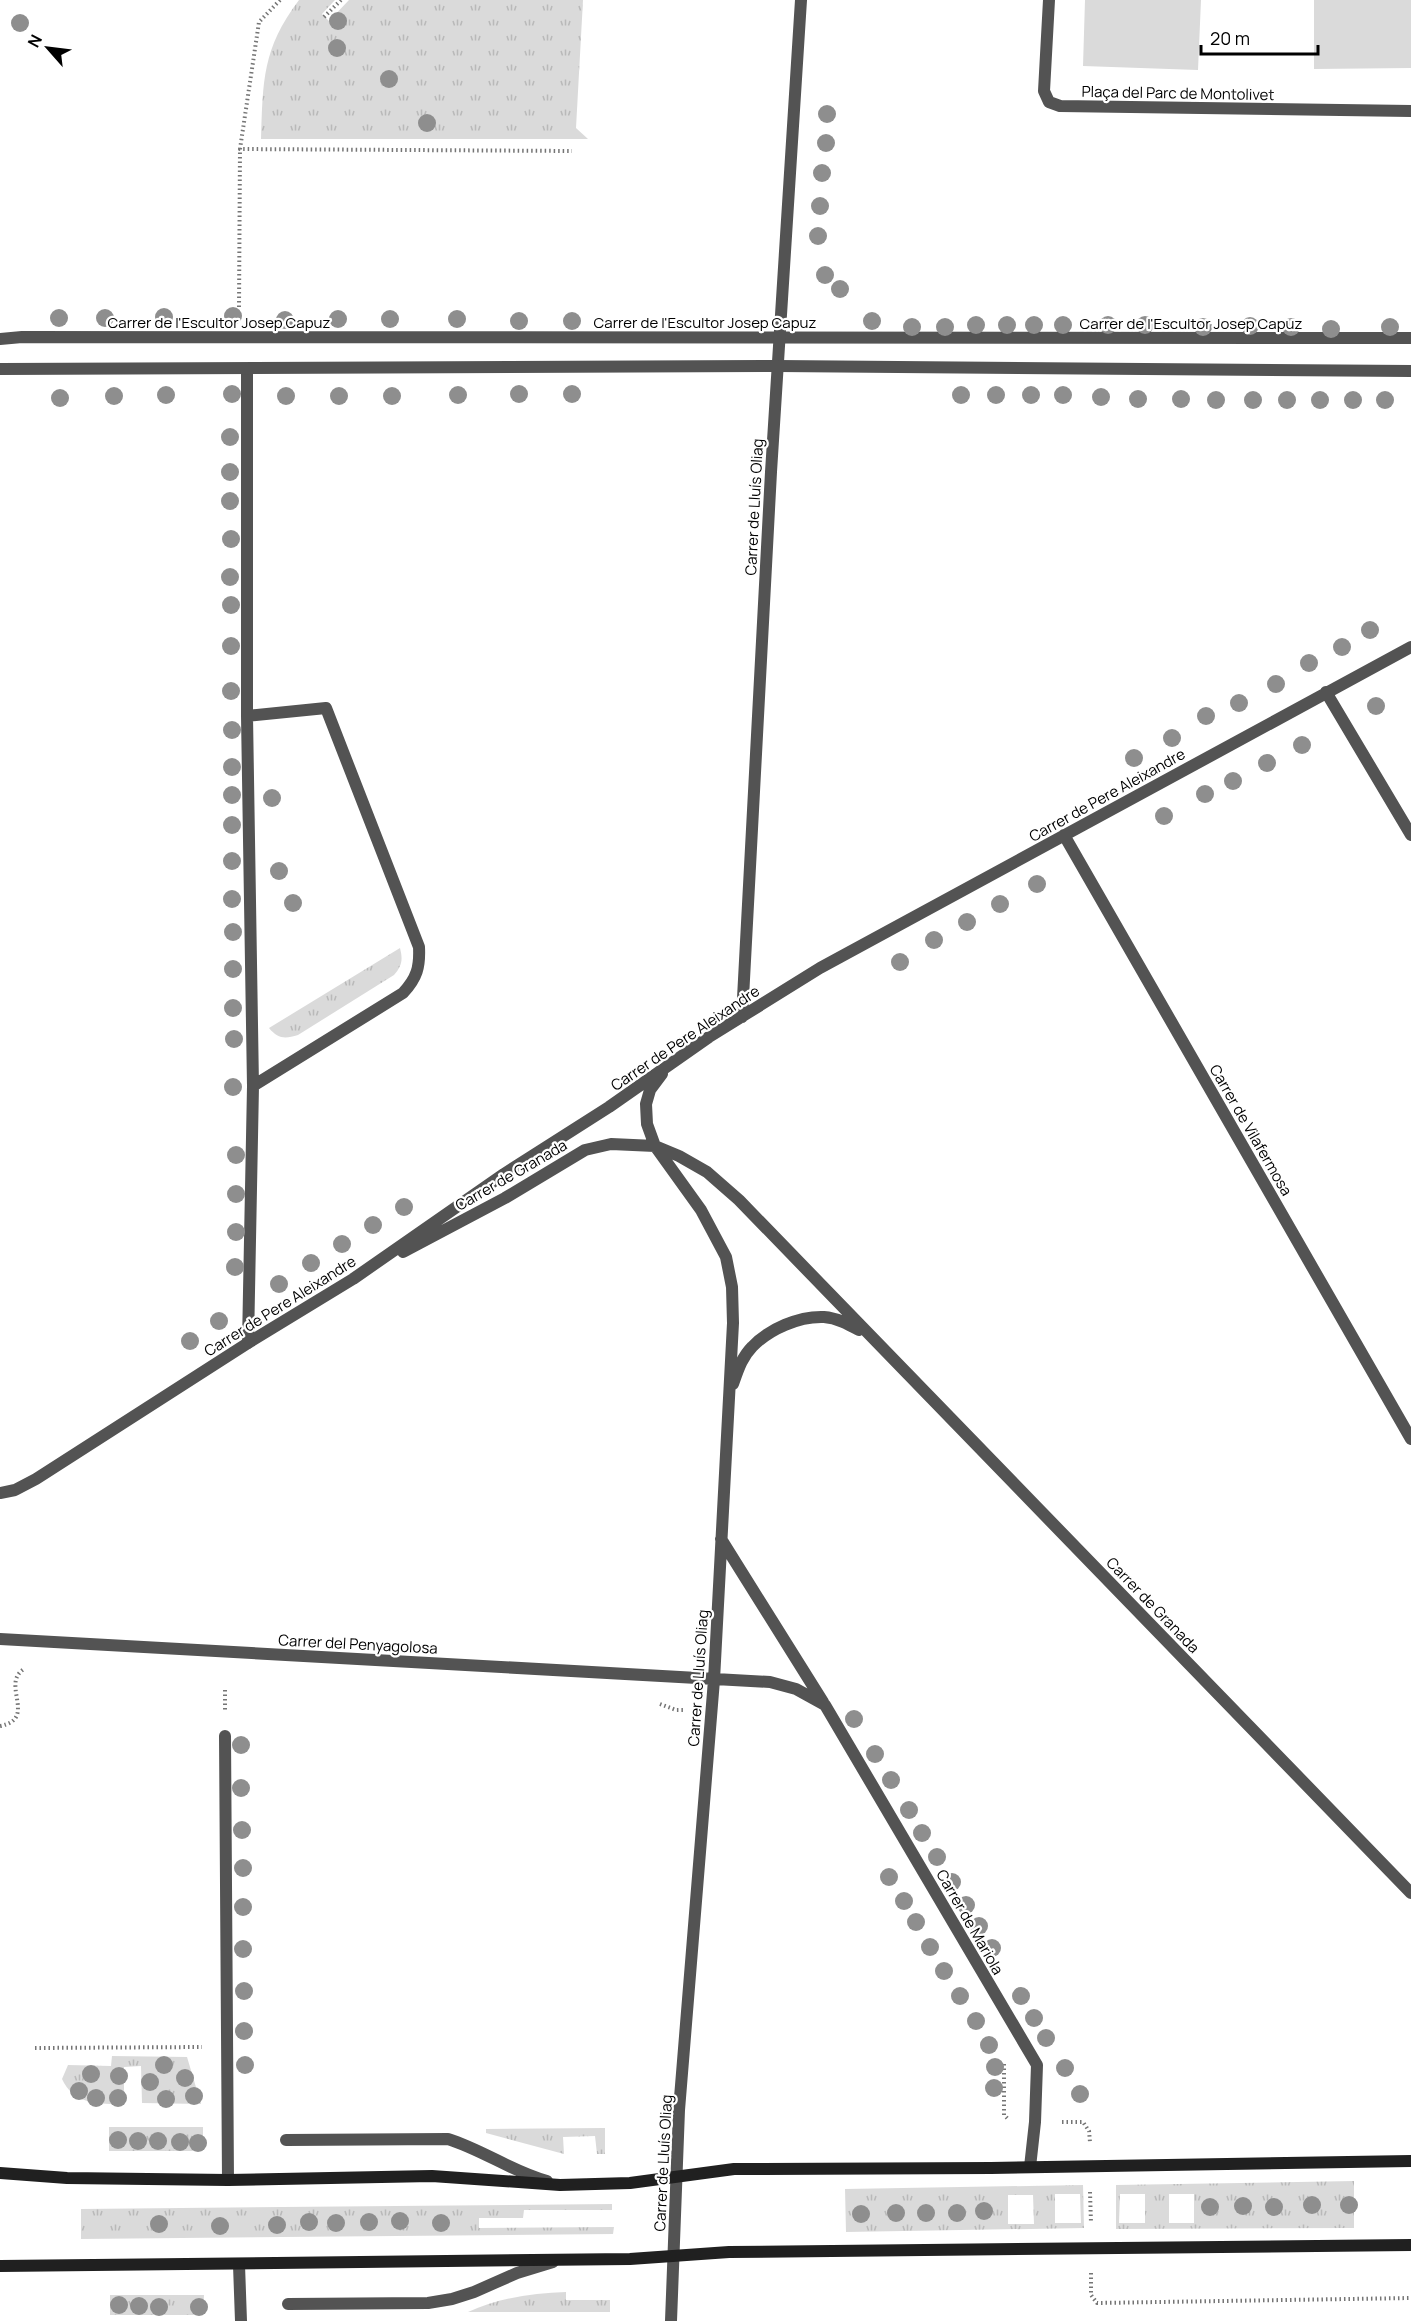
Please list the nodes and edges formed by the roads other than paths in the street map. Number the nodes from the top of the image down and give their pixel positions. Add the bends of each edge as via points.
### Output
1 (801, 0) edge
2 (1049, 0) edge
3 (1411, 111) edge
4 (781, 337) junction
5 (1411, 338) edge
6 (0, 339) edge
7 (778, 366) junction
8 (0, 369) edge
9 (248, 369) junction
10 (1411, 371) edge
11 (1411, 647) edge
12 (1326, 692) junction
13 (247, 716) junction
14 (1064, 835) junction
15 (1411, 835) edge
16 (742, 1017) junction
17 (668, 1066) junction
18 (253, 1086) junction
19 (655, 1146) junction
20 (353, 1279) junction
21 (873, 1339) junction
22 (248, 1343) junction
23 (728, 1400) junction
24 (1411, 1439) edge
25 (0, 1492) edge
26 (721, 1538) junction
27 (0, 1639) edge
28 (714, 1680) junction
29 (825, 1705) junction
30 (225, 1736) dead end
31 (1411, 1893) edge
32 (286, 2140) dead end
33 (1411, 2161) edge
34 (1030, 2167) junction
35 (0, 2173) edge
36 (676, 2177) junction
37 (228, 2180) junction
38 (560, 2185) junction
39 (1411, 2245) edge
40 (674, 2255) junction
41 (562, 2260) junction
42 (239, 2265) junction
43 (0, 2266) edge
44 (288, 2304) dead end
45 (241, 2321) edge
46 (671, 2321) edge

1 - 4 street, Carrer de Lluís Oliag
2 - 3 street, Plaça del Parc de Montolivet via 1044,91 1049,102 1060,106
4 - 5 street, Carrer de l'Escultor Josep Capuz
4 - 6 street, Carrer de l'Escultor Josep Capuz
4 - 7 street, Carrer de Lluís Oliag
7 - 9 street
7 - 10 street
7 - 16 street, Carrer de Lluís Oliag
8 - 9 street
9 - 13 street
11 - 12 street, Carrer de Pere Aleixandre
12 - 14 street, Carrer de Pere Aleixandre
12 - 15 street
13 - 18 street
13 - 18 street via 326,708 419,947 420,966 403,993
14 - 16 street, Carrer de Pere Aleixandre via 820,968
14 - 24 street, Carrer de Vilafermosa
16 - 17 street, Carrer de Pere Aleixandre
17 - 19 street, Carrer de Lluís Oliag via 650,1090 646,1104 647,1124
17 - 20 street, Carrer de Pere Aleixandre
18 - 22 street
19 - 20 street, Carrer de Granada via 610,1144 585,1150 505,1198
19 - 21 street, Carrer de Granada via 707,1172 727,1188
19 - 23 street, Carrer de Lluís Oliag via 701,1210 726,1257 733,1323
20 - 22 street, Carrer de Pere Aleixandre
21 - 23 street, Carrer de Granada via 844,1322 824,1317 772,1330 740,1364
21 - 31 street, Carrer de Granada
22 - 25 street, Carrer de Pere Aleixandre via 36,1479 15,1490
23 - 26 street, Carrer de Lluís Oliag
26 - 28 street, Carrer de Lluís Oliag
26 - 29 street, Carrer de Mariola
27 - 28 street, Carrer del Penyagolosa
28 - 29 street via 770,1682 796,1689
28 - 36 street, Carrer de Lluís Oliag
29 - 34 street, Carrer de Mariola via 1037,2065
30 - 37 street
32 - 38 street via 448,2139 534,2178
33 - 34 main road
34 - 36 main road via 734,2169
35 - 37 main road
36 - 38 main road
36 - 40 street, Carrer de Lluís Oliag
37 - 38 main road via 432,2175
39 - 40 main road
40 - 41 main road
40 - 46 street, Carrer de Lluís Oliag
41 - 42 main road
41 - 44 street via 474,2292 428,2303
42 - 43 main road
42 - 45 street

